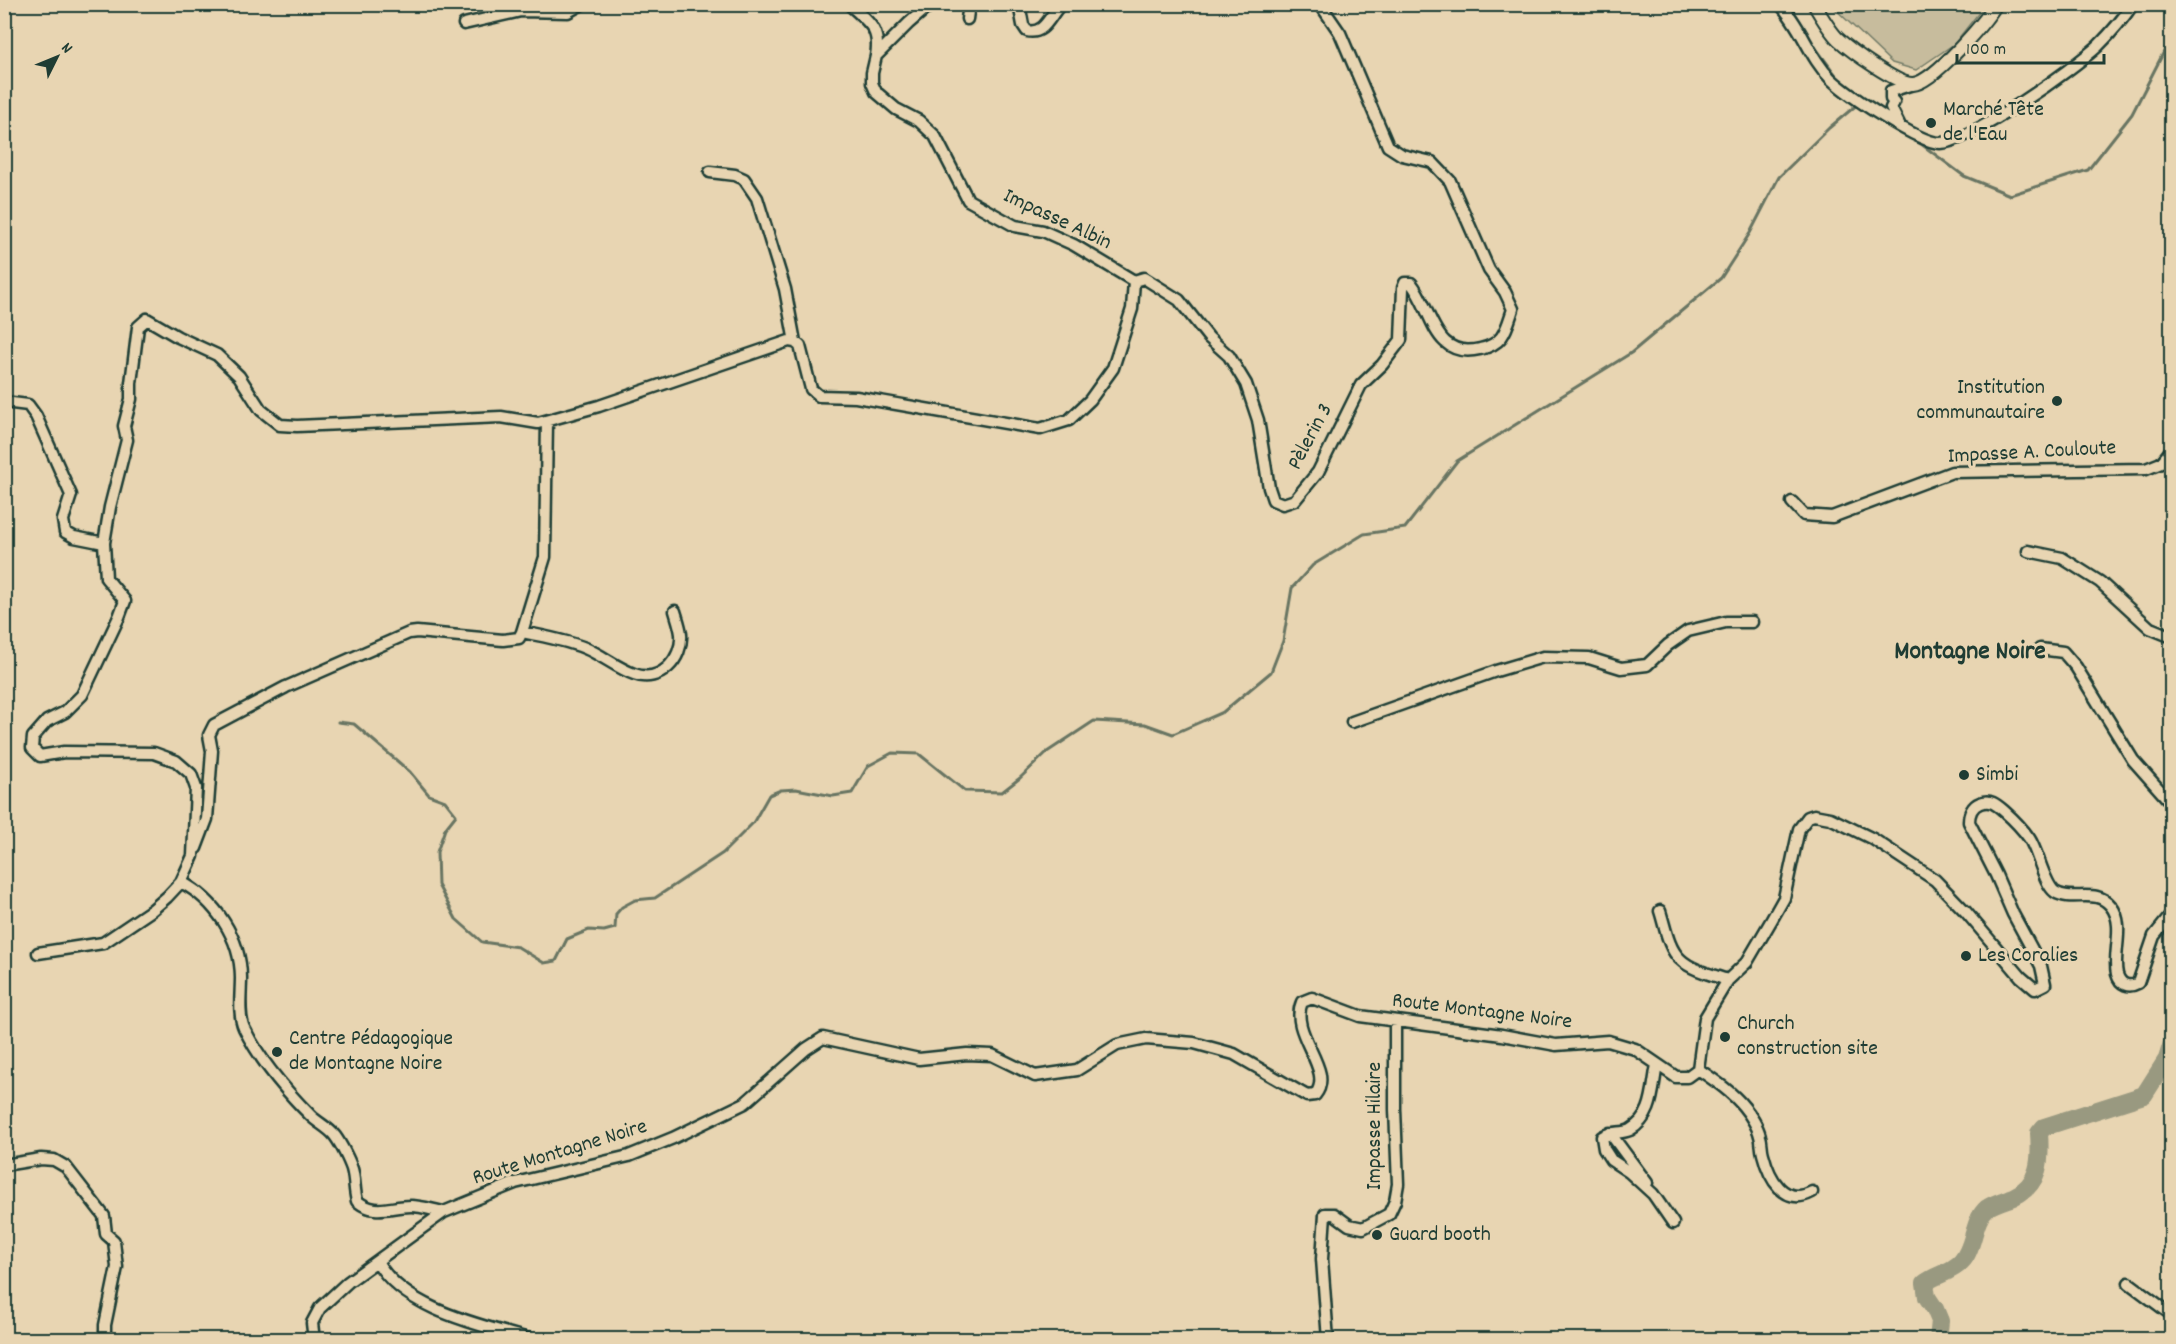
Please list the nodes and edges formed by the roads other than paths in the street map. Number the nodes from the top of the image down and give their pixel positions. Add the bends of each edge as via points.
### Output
1 (582, 4) edge
2 (849, 4) edge
3 (931, 4) edge
4 (969, 4) edge
5 (1019, 4) edge
6 (1060, 4) edge
7 (1320, 4) edge
8 (1780, 4) edge
9 (1814, 4) edge
10 (1996, 4) edge
11 (2133, 4) edge
12 (919, 10) edge
13 (967, 19) dead end
14 (464, 24) dead end
15 (876, 56) junction
16 (1913, 84) junction
17 (1899, 125) junction
18 (710, 172) dead end
19 (1134, 281) junction
20 (795, 342) junction
21 (4, 402) edge
22 (547, 422) junction
23 (2172, 449) edge
24 (1792, 502) dead end
25 (104, 543) junction
26 (2028, 551) dead end
27 (675, 611) dead end
28 (1752, 622) dead end
29 (522, 632) junction
30 (2172, 637) edge
31 (2040, 649) dead end
32 (1352, 722) dead end
33 (2172, 804) edge
34 (193, 856) junction
35 (181, 882) junction
36 (1660, 911) dead end
37 (2172, 914) edge
38 (38, 952) dead end
39 (1728, 980) junction
40 (1395, 1021) junction
41 (1657, 1065) junction
42 (1698, 1069) junction
43 (1610, 1132) junction
44 (4, 1165) edge
45 (1648, 1184) dead end
46 (1812, 1192) dead end
47 (444, 1212) junction
48 (1673, 1223) dead end
49 (377, 1261) junction
50 (2129, 1282) dead end
51 (2172, 1315) edge
52 (105, 1340) edge
53 (314, 1340) edge
54 (531, 1340) edge
55 (1328, 1340) edge

1 - 14 street via 568,12 521,11
2 - 15 street via 877,33
3 - 12 street
4 - 13 street
5 - 6 street via 1023,25 1034,32 1041,30
7 - 19 street, Pèlerin 3 via 1340,33 1388,146 1402,155 1432,162 1450,181 1489,270 1513,309 1504,336 1489,347 1467,352 1451,348 1439,337 1418,291 1411,283 1405,283 1401,340 1361,385 1318,472 1295,500 1283,504 1273,500 1258,420 1246,384 1229,356 1179,300 1144,278
8 - 17 street via 1832,80
9 - 16 main road via 1837,37 1899,81
10 - 16 main road via 1982,26 1939,69
11 - 17 street via 2098,46 2064,74 1970,134 1942,143
12 - 15 street
15 - 19 street, Impasse Albin via 872,73 876,92 935,136 968,200 1014,226 1043,231 1074,245
16 - 17 street via 1891,91 1891,108
18 - 20 street via 744,179 757,198 785,289
19 - 20 street via 1132,309 1113,368 1090,400 1069,420 1040,429 856,397 819,396 811,389 800,346
20 - 22 street
21 - 25 street via 28,405 36,416 71,495 63,520 65,531 74,537
22 - 25 street via 501,417 280,425 261,410 239,376 217,355 147,319 138,327 131,399 124,426 127,440
22 - 29 street via 545,557
23 - 24 street, Impasse A. Couloute via 2161,463 2146,468 1952,472 1832,517 1804,514
25 - 34 street via 106,578 125,601 82,695 65,712 47,721 33,737 32,748 40,756 64,752 154,753 176,761 190,774 196,788
26 - 30 street via 2062,558 2100,582 2150,628
27 - 29 street via 681,635 677,655 662,674 649,676 636,675 584,648
28 - 32 street via 1726,622 1688,631 1647,665 1621,668 1588,658 1543,657
29 - 34 street via 519,638 503,640 409,633 286,687 214,725 209,735 212,751 207,819
31 - 33 street via 2063,652 2076,666 2133,760
34 - 35 street
35 - 38 street via 152,910 103,943
35 - 47 street via 193,888 222,918 236,947 243,1025 275,1076 312,1118 335,1136 352,1169 357,1201 378,1210 412,1206
36 - 39 street via 1679,958
37 - 39 street via 2154,936 2138,983 2125,985 2118,977 2117,926 2112,907 2092,896 2053,891 2029,838 2013,820 1994,803 1976,805 1969,822 2041,966 2045,984 2035,990 1935,880 1873,839 1830,818 1814,815 1799,830 1784,898 1776,914 1747,962
39 - 42 street via 1706,1018
40 - 41 street, Route Montagne Noire via 1556,1045 1608,1041 1635,1049
40 - 47 street, Route Montagne Noire via 1360,1016 1312,998 1302,1002 1297,1013 1301,1030 1322,1077 1320,1089 1307,1096 1234,1054 1194,1043 1146,1039 1117,1045 1077,1070 1035,1076 992,1055 919,1059 823,1038 745,1103 673,1138 629,1156 515,1183
40 - 55 street, Impasse Hilaire via 1395,1201 1389,1214 1363,1228 1334,1214 1325,1214 1322,1259
41 - 42 street, Route Montagne Noire via 1676,1077 1687,1077
41 - 43 street via 1652,1103 1643,1120 1628,1131
42 - 46 street via 1744,1107 1760,1133 1763,1155 1782,1192 1802,1198
43 - 45 street
43 - 48 street via 1602,1137 1611,1160 1653,1194
44 - 52 street via 54,1160 66,1167 104,1216 106,1234 114,1241 117,1267
47 - 49 street, Route Montagne Noire
49 - 53 street, Route Montagne Noire via 320,1308 312,1323
49 - 54 street via 403,1291 424,1305
50 - 51 street

